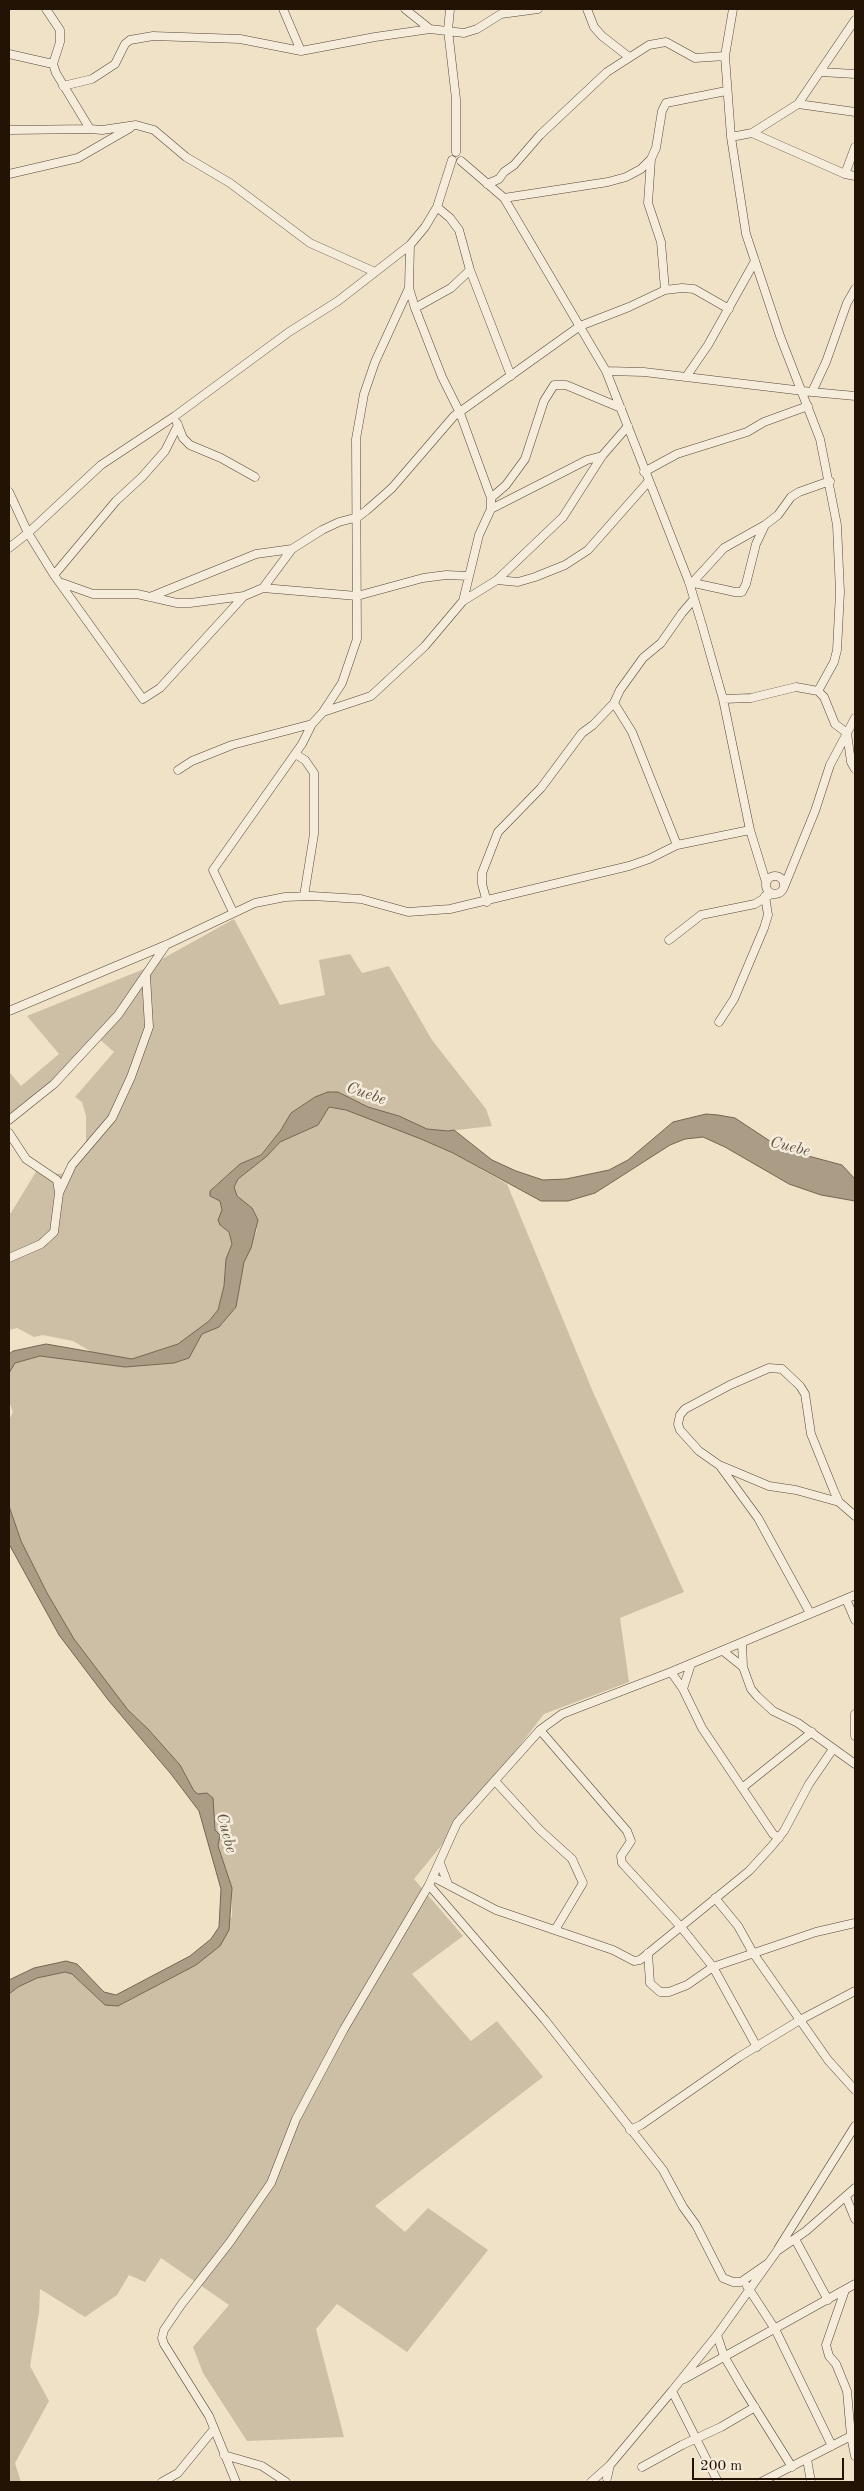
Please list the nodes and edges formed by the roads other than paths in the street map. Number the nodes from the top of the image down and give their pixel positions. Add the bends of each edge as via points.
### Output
1 (46, 9) edge
2 (283, 9) edge
3 (406, 9) edge
4 (450, 9) edge
5 (538, 9) edge
6 (587, 9) edge
7 (733, 9) edge
8 (855, 20) edge
9 (430, 29) junction
10 (448, 30) junction
11 (301, 52) junction
12 (9, 54) edge
13 (726, 56) junction
14 (629, 57) junction
15 (53, 64) junction
16 (821, 72) junction
17 (855, 74) edge
18 (63, 86) junction
19 (726, 91) junction
20 (798, 104) junction
21 (855, 112) edge
22 (136, 125) junction
23 (90, 129) junction
24 (9, 130) edge
25 (752, 133) junction
26 (731, 137) junction
27 (855, 148) edge
28 (456, 152) junction
29 (651, 159) junction
30 (452, 160) junction
31 (461, 161) junction
32 (9, 174) edge
33 (845, 174) junction
34 (855, 176) edge
35 (487, 184) junction
36 (504, 198) junction
37 (437, 208) junction
38 (410, 245) junction
39 (755, 261) junction
40 (470, 270) junction
41 (374, 272) junction
42 (409, 288) junction
43 (855, 289) edge
44 (665, 290) junction
45 (415, 308) junction
46 (729, 309) junction
47 (580, 326) junction
48 (606, 371) junction
49 (511, 376) junction
50 (686, 377) junction
51 (803, 391) junction
52 (812, 392) junction
53 (855, 396) edge
54 (808, 406) junction
55 (621, 408) junction
56 (460, 413) junction
57 (175, 416) junction
58 (178, 425) junction
59 (628, 426) junction
60 (602, 456) junction
61 (644, 472) junction
62 (255, 477) dead end
63 (830, 481) junction
64 (648, 482) junction
65 (9, 492) edge
66 (491, 498) junction
67 (491, 509) junction
68 (358, 517) junction
69 (764, 526) junction
70 (28, 533) junction
71 (9, 548) edge
72 (292, 549) junction
73 (54, 575) junction
74 (469, 576) junction
75 (497, 580) junction
76 (691, 582) junction
77 (62, 583) junction
78 (263, 588) junction
79 (244, 596) junction
80 (357, 596) junction
81 (150, 597) junction
82 (694, 599) junction
83 (463, 601) junction
84 (818, 691) junction
85 (723, 699) junction
86 (614, 703) junction
87 (323, 712) junction
88 (855, 718) edge
89 (312, 724) junction
90 (847, 733) junction
91 (295, 754) junction
92 (855, 769) edge
93 (178, 770) dead end
94 (750, 830) junction
95 (677, 845) junction
96 (760, 869) junction
97 (792, 871) junction
98 (776, 876) junction
99 (766, 882) junction
100 (784, 888) junction
101 (768, 895) junction
102 (304, 896) junction
103 (487, 902) junction
104 (233, 912) junction
105 (669, 940) dead end
106 (166, 944) junction
107 (146, 976) junction
108 (9, 1011) edge
109 (719, 1022) dead end
110 (9, 1120) edge
111 (9, 1133) edge
112 (59, 1193) junction
113 (9, 1258) edge
114 (719, 1465) junction
115 (839, 1502) junction
116 (855, 1516) edge
117 (855, 1595) edge
118 (846, 1599) junction
119 (810, 1614) junction
120 (855, 1620) edge
121 (742, 1643) junction
122 (723, 1651) junction
123 (691, 1664) junction
124 (742, 1667) junction
125 (671, 1672) junction
126 (683, 1689) junction
127 (855, 1714) edge
128 (540, 1730) junction
129 (812, 1732) junction
130 (855, 1736) edge
131 (833, 1749) junction
132 (855, 1764) edge
133 (495, 1781) junction
134 (742, 1788) junction
135 (776, 1836) junction
136 (440, 1863) junction
137 (432, 1877) junction
138 (448, 1884) junction
139 (428, 1885) junction
140 (715, 1898) junction
141 (855, 1923) edge
142 (681, 1927) junction
143 (555, 1930) junction
144 (648, 1953) junction
145 (753, 1953) junction
146 (713, 1967) junction
147 (855, 1991) edge
148 (800, 2020) junction
149 (757, 2047) junction
150 (855, 2090) edge
151 (641, 2125) junction
152 (855, 2126) edge
153 (630, 2130) junction
154 (637, 2138) junction
155 (855, 2188) edge
156 (846, 2197) junction
157 (855, 2219) edge
158 (795, 2239) junction
159 (777, 2251) junction
160 (767, 2264) junction
161 (742, 2282) junction
162 (855, 2284) edge
163 (750, 2289) junction
164 (845, 2290) junction
165 (828, 2300) junction
166 (775, 2329) junction
167 (717, 2335) junction
168 (724, 2356) junction
169 (680, 2382) junction
170 (672, 2391) junction
171 (755, 2407) junction
172 (214, 2429) junction
173 (853, 2435) edge
174 (697, 2438) junction
175 (832, 2446) junction
176 (224, 2455) junction
177 (855, 2456) edge
178 (807, 2459) junction
179 (610, 2464) junction
180 (642, 2467) dead end
181 (792, 2467) junction
182 (601, 2471) junction
183 (608, 2480) edge
184 (162, 2482) edge
185 (236, 2482) edge
186 (286, 2482) edge
187 (591, 2482) edge
188 (718, 2482) edge
189 (762, 2482) edge
190 (811, 2482) edge

1 - 15 street via 60,30
2 - 11 street
3 - 9 street
4 - 10 street
5 - 10 street via 501,14 470,32
6 - 14 street via 594,27
7 - 13 street
8 - 16 street
9 - 10 street
9 - 11 street
10 - 28 street via 456,99
11 - 18 street via 240,39 153,36 130,40 115,64 92,79
12 - 15 street
13 - 14 street via 695,58 666,42 659,42
13 - 19 street
14 - 35 street via 607,72 562,114 499,179
15 - 18 street
16 - 17 street
16 - 20 street
18 - 23 street
19 - 26 street
19 - 29 street via 666,103
20 - 21 street
20 - 25 street
22 - 23 street
22 - 32 street via 78,158
22 - 41 street via 154,130 186,157 244,193 310,243
23 - 24 street
25 - 26 street
25 - 33 street
26 - 39 street via 746,234
27 - 33 street
28 - 30 street via 452,154
28 - 31 street via 462,155
29 - 36 street via 641,169 608,182
29 - 44 street via 648,202 661,242
30 - 31 street via 455,163
30 - 37 street
31 - 35 street
33 - 34 street
35 - 36 street
36 - 47 street
37 - 38 street
37 - 40 street via 458,230
38 - 41 street
38 - 42 street
39 - 46 street
39 - 51 street via 780,336
40 - 45 street via 451,288
40 - 49 street
41 - 57 street
42 - 45 street
42 - 68 street via 375,362 358,419 355,458
43 - 52 street
44 - 46 street via 694,289
44 - 47 street
45 - 56 street
46 - 50 street
47 - 48 street
47 - 49 street
48 - 50 street
48 - 55 street
49 - 56 street
50 - 51 street
51 - 52 street
51 - 54 street
52 - 53 street
54 - 61 street via 764,422 747,432 677,454
54 - 63 street
55 - 59 street
55 - 66 street via 566,385 554,385 544,401 526,459
56 - 66 street
56 - 68 street via 449,420 392,488
57 - 58 street
57 - 70 street via 101,465
58 - 62 street via 190,445
58 - 73 street via 165,451 111,507
59 - 60 street
59 - 61 street
60 - 67 street via 586,460
60 - 75 street via 562,516
61 - 64 street
63 - 69 street via 798,492
63 - 84 street via 837,525 840,583 837,650
64 - 75 street via 588,550 565,565 518,582
64 - 76 street
65 - 70 street
66 - 67 street
67 - 74 street
68 - 72 street via 339,522
68 - 80 street
69 - 76 street via 724,548
69 - 76 street via 742,592
70 - 71 street
70 - 73 street
72 - 78 street
72 - 81 street via 256,554
73 - 77 street
74 - 80 street via 423,578
74 - 83 street
75 - 83 street
76 - 82 street
77 - 79 street via 143,699 160,688
77 - 81 street via 93,594
78 - 79 street
78 - 80 street
79 - 81 street via 190,603
80 - 87 street via 354,654 342,683
82 - 85 street
82 - 86 street via 662,642 643,658
83 - 87 street via 425,646 384,686 371,696
84 - 85 street via 796,687 751,698
84 - 90 street via 824,697 835,724
85 - 94 street
86 - 95 street via 632,732
86 - 103 street via 582,733 541,788 498,832 482,873
87 - 89 street
88 - 90 street
89 - 91 street
89 - 93 street via 232,745
90 - 92 street
90 - 97 street via 830,765
91 - 102 street via 305,760 314,773 314,834
91 - 104 street via 213,870
94 - 95 street
94 - 96 street
95 - 103 street via 629,866
96 - 98 street
96 - 99 street
97 - 98 street
97 - 100 street
98 - 99 street
98 - 100 street via 783,880
99 - 101 street
100 - 101 street via 779,894
101 - 105 street via 762,902 701,915
101 - 109 street via 764,928 734,999
102 - 103 street via 361,899 408,912
102 - 104 street via 269,900
104 - 106 street
106 - 107 street
106 - 108 street
107 - 110 street via 83,1055 54,1084
107 - 112 street via 149,1027 131,1077 112,1118 72,1165
111 - 112 street via 26,1159 57,1180
112 - 113 street via 54,1232 41,1244
114 - 115 street via 769,1486
114 - 115 street via 699,1451 680,1430 680,1415 685,1408 730,1385 777,1367 789,1375 805,1394 811,1434
114 - 119 street via 758,1518
115 - 116 street
117 - 118 street
118 - 119 street
118 - 120 street
119 - 121 street
121 - 122 street
121 - 124 street
122 - 123 street
122 - 124 street
123 - 125 street
123 - 126 street
124 - 129 street via 751,1689 773,1711
125 - 126 street
125 - 128 street via 562,1714
126 - 134 street via 702,1728
127 - 130 street
128 - 133 street
128 - 142 street via 628,1831 631,1841 621,1856 622,1863
129 - 131 street
129 - 134 street
131 - 132 street
131 - 135 street
133 - 136 street via 457,1823
133 - 143 street via 572,1859 583,1883
134 - 135 street
135 - 140 street via 772,1847 749,1871
136 - 137 street
136 - 138 street
137 - 138 street
137 - 139 street
138 - 143 street via 488,1906
139 - 153 street via 544,2020
139 - 172 street via 302,2106 271,2183 164,2330 164,2344 184,2372
140 - 142 street
140 - 145 street via 738,1926
141 - 145 street
142 - 144 street
142 - 146 street
143 - 144 street via 613,1950 634,1961
144 - 146 street via 650,1983 660,1992 687,1986
145 - 146 street
145 - 148 street
146 - 149 street
147 - 148 street
148 - 149 street
148 - 150 street via 828,2060
149 - 151 street via 672,2101
151 - 153 street
151 - 154 street
152 - 159 street
153 - 154 street
154 - 161 street via 663,2170 696,2225 718,2272 728,2281
155 - 156 street
156 - 157 street
156 - 158 street
158 - 159 street
158 - 165 street
159 - 160 street
160 - 161 street
160 - 163 street
161 - 163 street
162 - 164 street
163 - 166 street
163 - 167 street
164 - 165 street
164 - 173 street via 826,2345 847,2391
165 - 166 street
166 - 168 street
166 - 175 street
167 - 168 street
167 - 169 street
168 - 169 street
168 - 171 street
169 - 170 street
170 - 174 street
170 - 179 street
171 - 174 street
171 - 181 street
172 - 176 street
172 - 184 street via 178,2473
173 - 175 street
173 - 177 street
174 - 180 street
174 - 188 street
175 - 178 street
176 - 185 street
176 - 186 street via 262,2466
178 - 181 street
178 - 190 street
179 - 182 street
179 - 183 street
181 - 189 street
182 - 183 street
182 - 187 street

